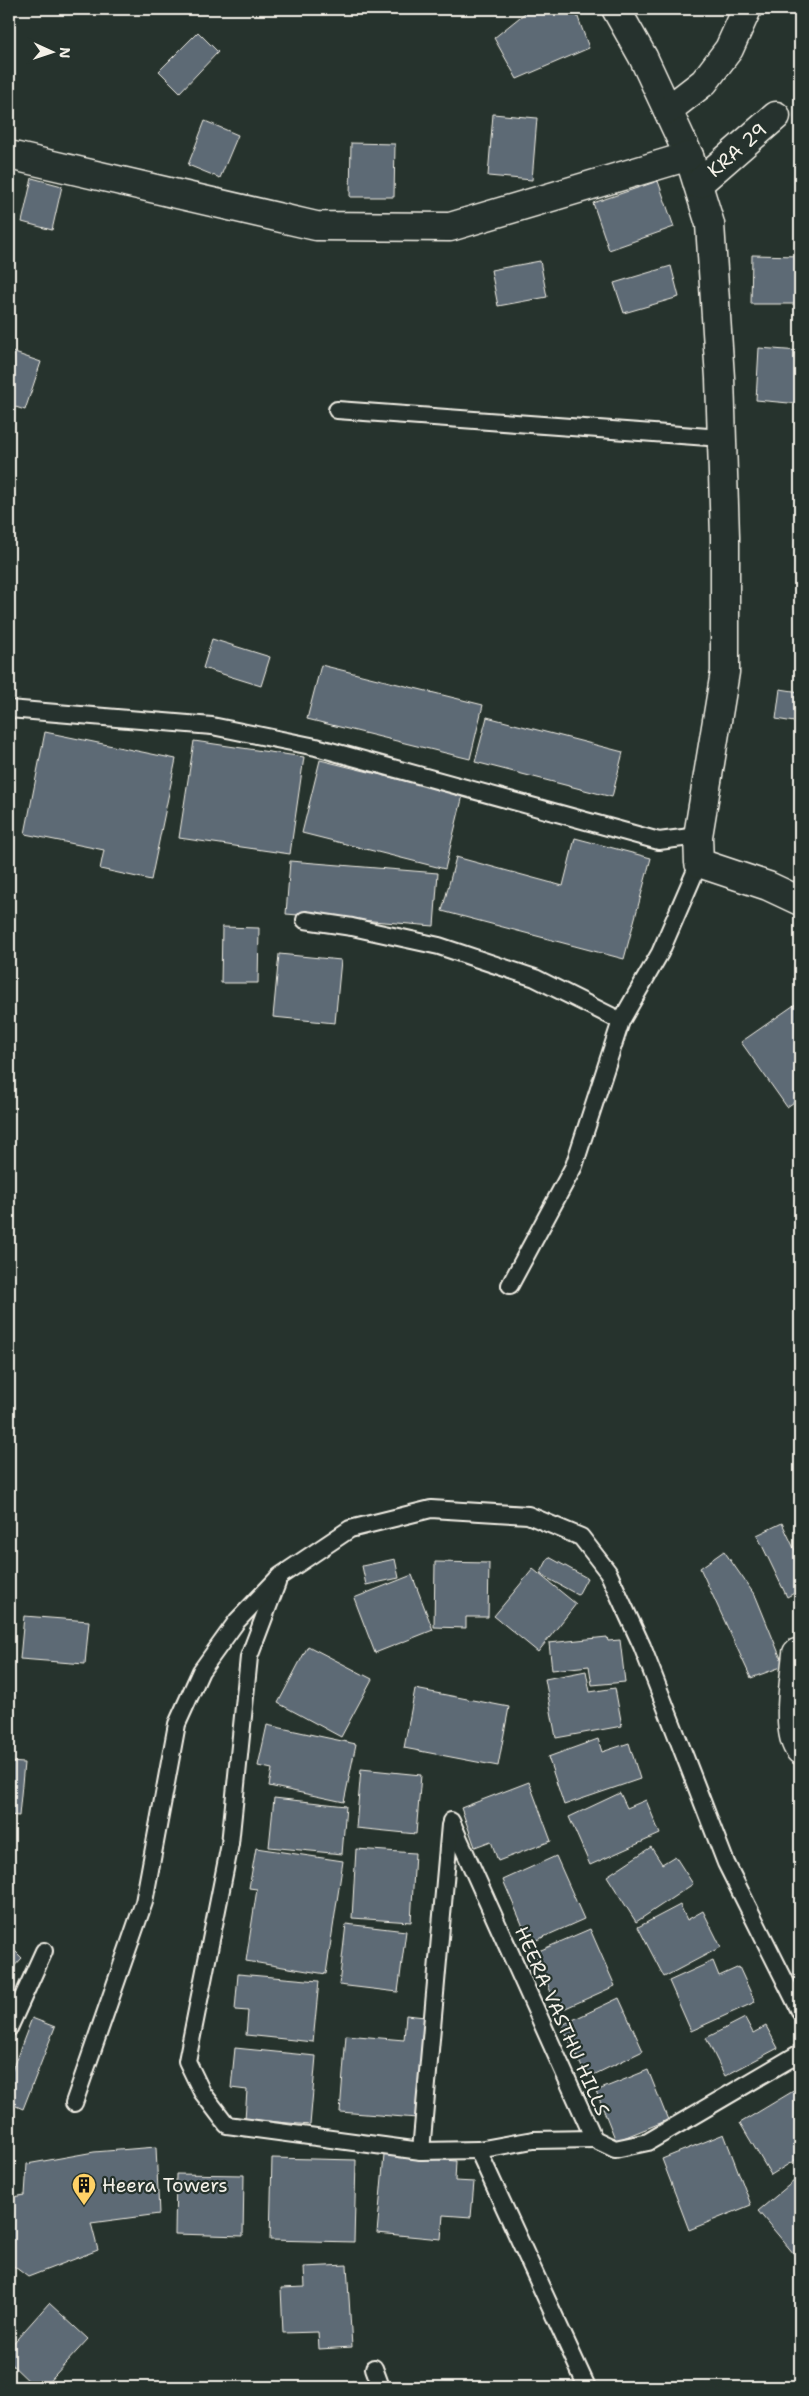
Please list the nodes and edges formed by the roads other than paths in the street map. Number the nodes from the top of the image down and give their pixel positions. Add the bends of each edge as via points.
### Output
1 (616, 9) edge
2 (747, 9) edge
3 (668, 110) junction
4 (776, 116) dead end
5 (9, 155) edge
6 (690, 156) junction
7 (698, 184) junction
8 (337, 410) dead end
9 (722, 438) junction
10 (9, 709) edge
11 (698, 850) junction
12 (800, 901) edge
13 (305, 920) dead end
14 (621, 1021) junction
15 (510, 1284) dead end
16 (280, 1576) junction
17 (797, 1653) dead end
18 (800, 1750) edge
19 (44, 1951) dead end
20 (800, 2011) edge
21 (9, 2028) edge
22 (800, 2053) edge
23 (74, 2103) dead end
24 (594, 2139) junction
25 (478, 2150) junction
26 (422, 2151) junction
27 (374, 2368) dead end
28 (381, 2387) edge
29 (586, 2387) edge

1 - 3 street
2 - 3 street via 729,49 704,82
3 - 6 street
4 - 7 street, KRA 29
5 - 6 street via 316,226 450,226
6 - 7 street
7 - 9 street via 710,224
8 - 9 lane
9 - 11 street via 725,672
10 - 11 lane via 212,726 316,747
11 - 12 street
11 - 14 lane via 660,953
13 - 14 lane via 440,946 535,978
14 - 15 lane via 574,1166
16 - 20 lane via 350,1529 430,1509 528,1515 581,1537 608,1572 642,1646 726,1863
16 - 23 lane via 237,1621 201,1671 178,1724 144,1902
16 - 26 lane, HEERA VASTHU HILLS via 249,1657 230,1844 187,2061 202,2092 227,2126
17 - 18 street via 792,1726 796,1746
19 - 21 lane
22 - 24 lane via 648,2142 615,2149
24 - 25 lane, HEERA VASTHU HILLS via 533,2140
24 - 26 lane, HEERA VASTHU HILLS via 451,1821
25 - 26 lane, HEERA VASTHU HILLS
25 - 29 lane
27 - 28 lane

